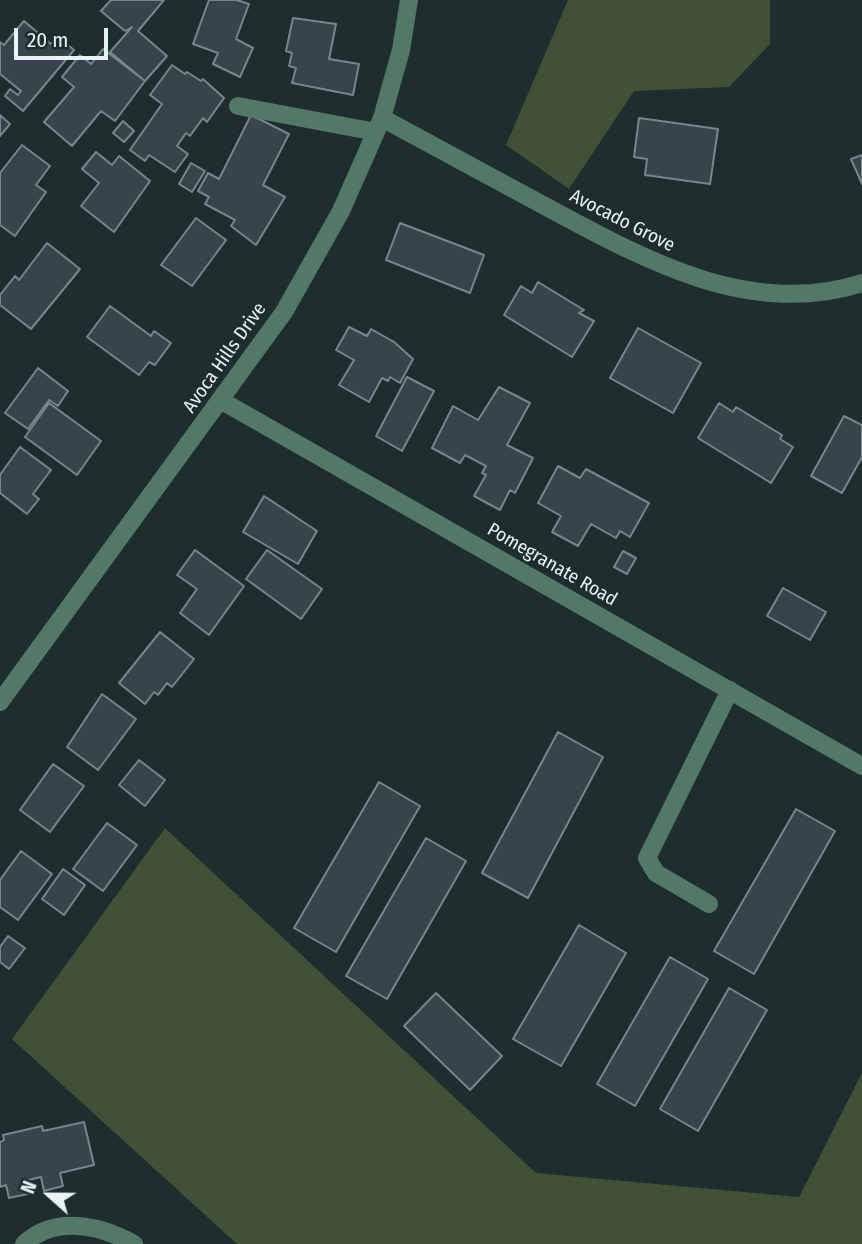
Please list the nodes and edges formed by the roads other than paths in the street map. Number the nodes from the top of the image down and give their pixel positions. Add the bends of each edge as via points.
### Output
1 (408, 0) edge
2 (238, 106) dead end
3 (379, 125) junction
4 (862, 283) edge
5 (222, 401) junction
6 (730, 690) junction
7 (0, 702) edge
8 (862, 766) edge
9 (709, 904) dead end
10 (24, 1244) edge
11 (134, 1244) edge

1 - 3 street, Avoca Hills Drive via 401,50
2 - 3 street, Avocado Grove
3 - 4 street, Avocado Grove via 698,280 786,294
3 - 5 street, Avoca Hills Drive via 341,211 284,312
5 - 6 street, Pomegranate Road
5 - 7 street, Avoca Hills Drive
6 - 8 street, Pomegranate Road
6 - 9 street via 647,858 656,873
10 - 11 street via 48,1229 67,1225 90,1227

